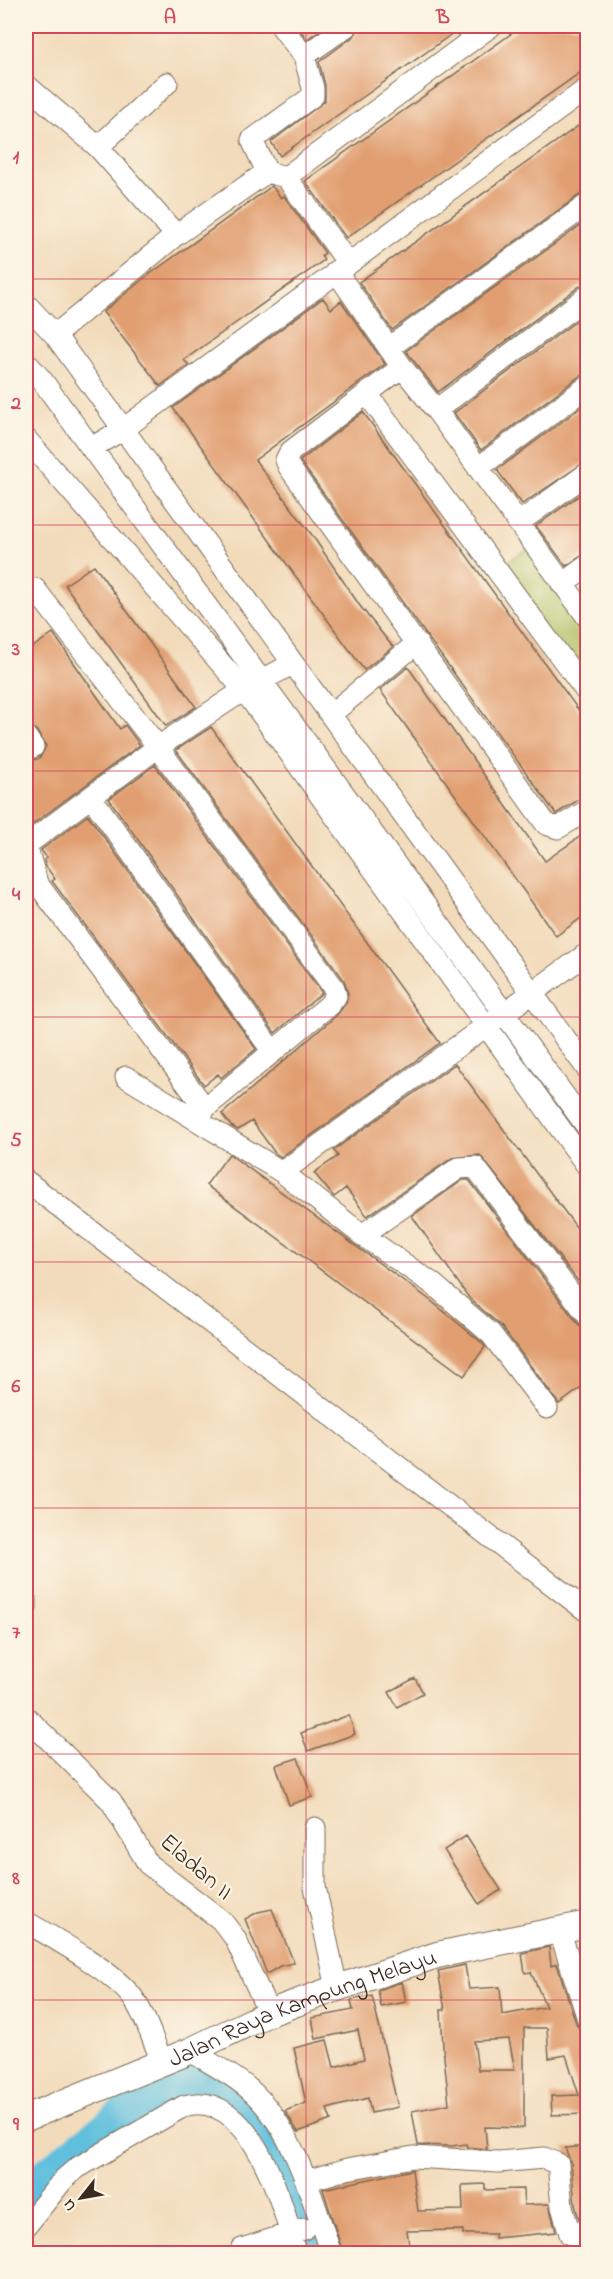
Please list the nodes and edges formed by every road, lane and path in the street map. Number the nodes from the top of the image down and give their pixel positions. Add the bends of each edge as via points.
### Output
1 (281, 26) edge
2 (347, 26) edge
3 (491, 26) edge
4 (304, 56) junction
5 (168, 83) dead end
6 (26, 85) edge
7 (588, 88) edge
8 (98, 147) junction
9 (277, 175) junction
10 (588, 204) edge
11 (176, 235) junction
12 (342, 267) junction
13 (588, 296) edge
14 (26, 304) edge
15 (55, 335) junction
16 (390, 347) junction
17 (26, 362) edge
18 (402, 367) junction
19 (588, 386) edge
20 (368, 395) junction
21 (436, 410) junction
22 (122, 430) junction
23 (26, 439) edge
24 (91, 448) junction
25 (478, 468) junction
26 (588, 473) edge
27 (518, 523) junction
28 (588, 565) edge
29 (562, 584) junction
30 (26, 588) edge
31 (588, 618) edge
32 (417, 643) junction
33 (292, 664) junction
34 (253, 685) junction
35 (588, 694) edge
36 (331, 714) junction
37 (158, 747) junction
38 (92, 798) junction
39 (588, 810) edge
40 (26, 845) edge
41 (32, 882) edge
42 (588, 953) edge
43 (531, 995) junction
44 (503, 1013) junction
45 (485, 1024) junction
46 (273, 1052) junction
47 (588, 1070) edge
48 (126, 1077) dead end
49 (201, 1115) junction
50 (588, 1128) edge
51 (588, 1167) edge
52 (282, 1172) junction
53 (26, 1181) edge
54 (362, 1235) junction
55 (588, 1316) edge
56 (547, 1408) dead end
57 (588, 1612) edge
58 (26, 1717) edge
59 (315, 1828) dead end
60 (26, 1922) edge
61 (588, 1923) edge
62 (559, 1929) junction
63 (337, 1988) junction
64 (269, 2013) junction
65 (588, 2019) edge
66 (190, 2051) junction
67 (162, 2061) junction
68 (26, 2118) edge
69 (306, 2181) junction
70 (26, 2226) edge
71 (588, 2228) edge
72 (302, 2233) edge
73 (242, 2249) dead end
74 (331, 2253) edge

1 - 4 street
2 - 4 street
3 - 9 street
4 - 9 street via 313,96 252,140
5 - 8 street
6 - 8 street
7 - 12 street
8 - 11 street
9 - 11 street
9 - 12 street
10 - 16 street
11 - 15 street
12 - 16 street
12 - 22 street
13 - 21 street
14 - 15 street
15 - 22 street
16 - 18 street
17 - 24 street
18 - 20 street
18 - 21 street
19 - 25 street
20 - 32 street via 300,444 286,460
20 - 35 street
21 - 25 street
22 - 24 street
22 - 33 street
23 - 34 street
24 - 34 street
25 - 27 street
26 - 27 street
27 - 29 street
28 - 29 street
29 - 31 street
30 - 37 street via 35,589
32 - 36 street
32 - 39 street via 546,824 558,828
33 - 34 street
33 - 36 street
34 - 37 street
34 - 44 street
34 - 45 street
36 - 43 street
37 - 38 street
37 - 46 street via 334,988 336,996 329,1005
38 - 40 street
38 - 46 street
40 - 41 street
41 - 49 street
42 - 43 street
43 - 44 street
43 - 47 street
44 - 45 street
44 - 50 street
45 - 51 street
45 - 52 street
46 - 49 street
48 - 49 street
49 - 52 street
52 - 54 street
53 - 57 street
54 - 55 street via 459,1168 475,1167
54 - 56 street via 471,1314
58 - 64 street, Eladan II via 111,1801 148,1864 221,1920 235,1938
59 - 63 street via 315,1887
60 - 67 street via 72,1948 129,1993
61 - 62 main road, Jalan Raya Kampung Melayu
62 - 63 main road, Jalan Raya Kampung Melayu via 437,1955
62 - 65 street
63 - 64 main road, Jalan Raya Kampung Melayu
64 - 66 main road, Jalan Raya Kampung Melayu
66 - 67 main road, Jalan Raya Kampung Melayu
66 - 69 street via 259,2098 291,2147
67 - 68 main road, Jalan Raya Kampung Melayu
69 - 71 street via 412,2157 499,2162 553,2160 559,2167 562,2208 570,2234 575,2236
69 - 72 street
70 - 72 street via 77,2168 184,2106 203,2102 224,2110 244,2127
72 - 73 street
72 - 74 street

